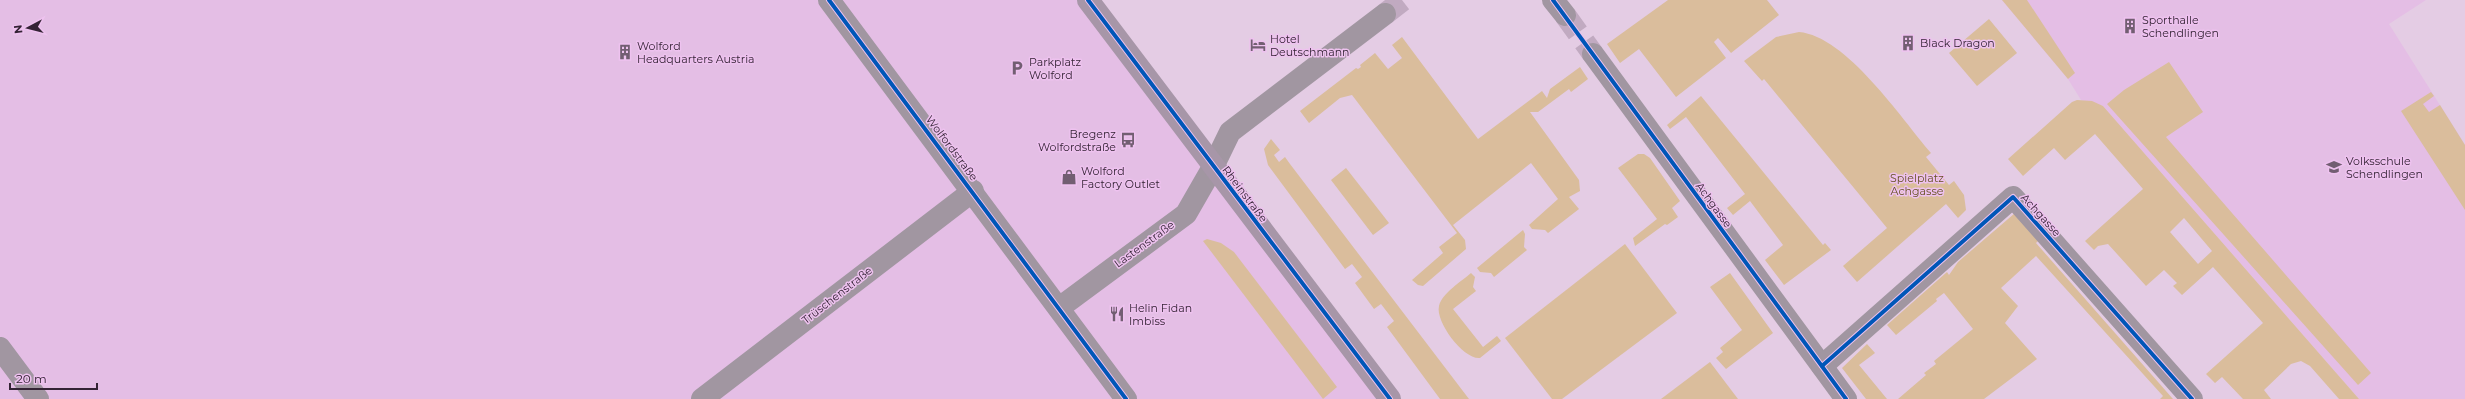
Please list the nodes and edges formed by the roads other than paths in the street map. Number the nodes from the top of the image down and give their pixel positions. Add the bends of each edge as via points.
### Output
1 (829, 0) edge
2 (1088, 0) edge
3 (1381, 16) tunnel mouth
4 (1593, 54) tunnel mouth
5 (1213, 167) junction
6 (973, 191) junction
7 (1059, 308) junction
8 (0, 348) edge
9 (1822, 366) junction
10 (38, 399) edge
11 (702, 399) edge
12 (1126, 399) edge
13 (1390, 399) edge
14 (1846, 399) edge
15 (2192, 399) edge

1 - 6 street, Wolfordstraße
2 - 5 main road, Rheinstraße
3 - 5 street, Rheinstraße via 1230,132
4 - 9 street, Achgasse
5 - 7 street, Lastenstraße via 1186,214
5 - 13 main road, Rheinstraße
6 - 7 street, Wolfordstraße
6 - 11 street, Trüschenstraße
7 - 12 street
8 - 10 street
9 - 14 street, Achgasse
9 - 15 street, Achgasse via 2013,197

